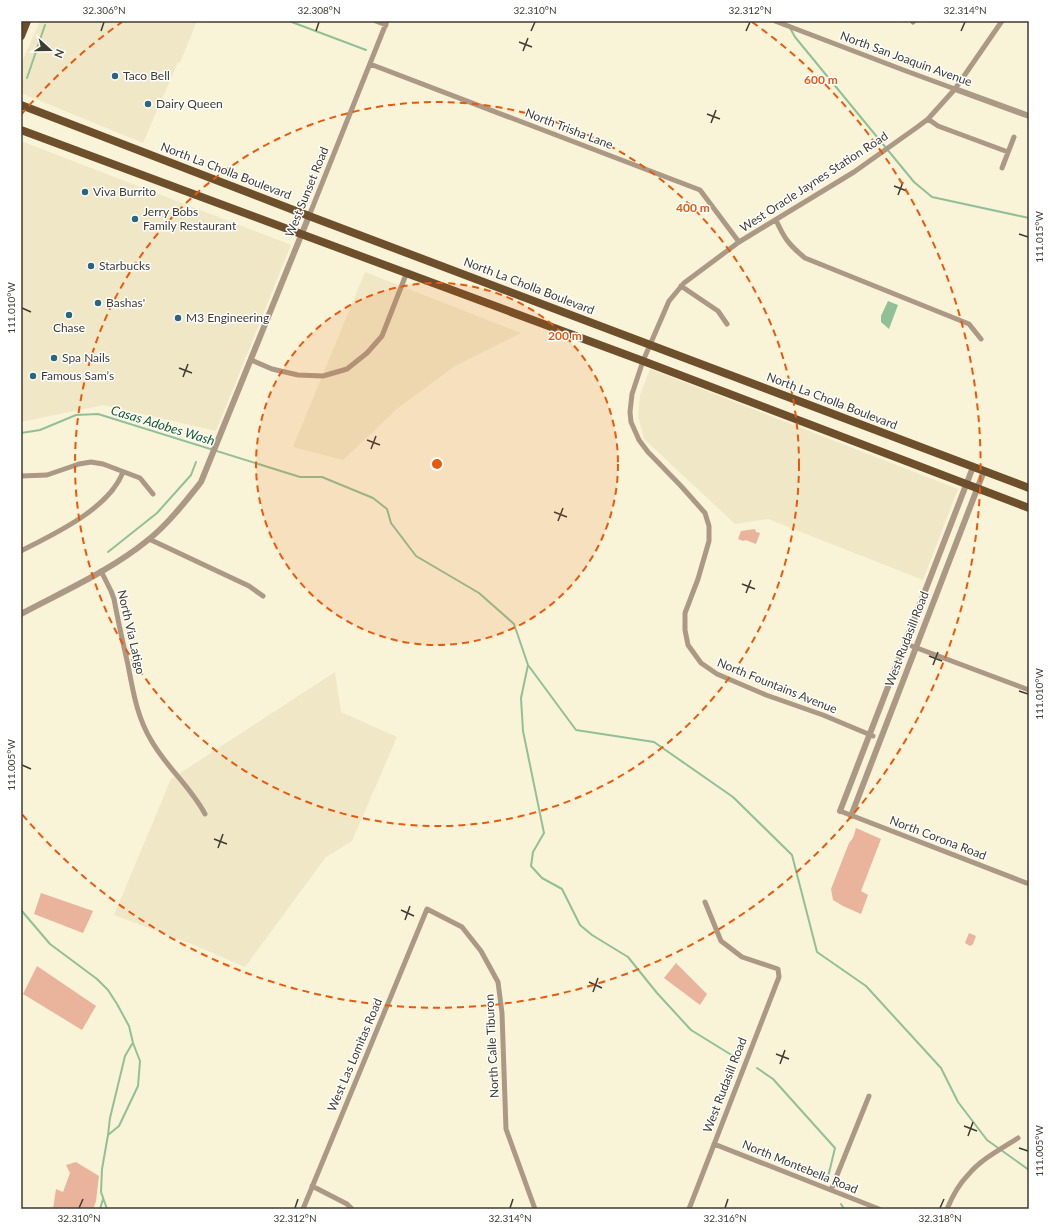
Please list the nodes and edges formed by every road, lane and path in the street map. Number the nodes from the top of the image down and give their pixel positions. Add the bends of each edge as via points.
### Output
1 (27, 21) edge
2 (376, 21) edge
3 (774, 21) edge
4 (1002, 21) edge
5 (387, 23) edge
6 (21, 36) edge
7 (370, 64) junction
8 (955, 89) junction
9 (21, 104) edge
10 (1029, 116) edge
11 (928, 119) junction
12 (21, 130) edge
13 (1014, 137) dead end
14 (1008, 152) junction
15 (1002, 168) dead end
16 (310, 216) junction
17 (776, 220) junction
18 (302, 234) junction
19 (740, 242) junction
20 (407, 272) junction
21 (681, 286) junction
22 (727, 324) dead end
23 (981, 339) dead end
24 (650, 345) junction
25 (251, 360) junction
26 (643, 361) junction
27 (973, 467) junction
28 (984, 471) junction
29 (123, 472) junction
30 (21, 476) edge
31 (967, 484) junction
32 (977, 488) junction
33 (1029, 488) edge
34 (153, 494) dead end
35 (1029, 508) edge
36 (149, 539) junction
37 (21, 551) edge
38 (101, 571) junction
39 (263, 596) dead end
40 (21, 614) edge
41 (909, 645) dead end
42 (916, 647) junction
43 (1029, 690) edge
44 (872, 736) junction
45 (840, 811) joint
46 (205, 814) dead end
47 (851, 816) junction
48 (1029, 884) edge
49 (705, 902) dead end
50 (427, 910) joint
51 (869, 1096) dead end
52 (1018, 1138) dead end
53 (714, 1144) junction
54 (312, 1186) junction
55 (831, 1190) junction
56 (303, 1209) edge
57 (352, 1209) edge
58 (535, 1209) edge
59 (689, 1209) edge
60 (879, 1209) edge
61 (946, 1209) edge

1 - 6 main road
2 - 5 street
3 - 8 street, North San Joaquin Avenue
4 - 8 street, West Oracle Jaynes Station Road
5 - 7 street, West Sunset Road
7 - 16 street, West Sunset Road
7 - 19 street, North Trisha Lane via 700,190
8 - 10 street, North San Joaquin Avenue
8 - 11 street, West Oracle Jaynes Station Road
9 - 16 main road, North La Cholla Boulevard
11 - 14 street via 938,126
11 - 17 street, West Oracle Jaynes Station Road via 854,172
12 - 18 main road
13 - 14 street
14 - 15 street
16 - 18 street, West Sunset Road
16 - 24 main road, North La Cholla Boulevard
17 - 19 street, West Oracle Jaynes Station Road
17 - 23 street via 791,247 805,258 969,324
18 - 20 main road
18 - 25 street, West Sunset Road
19 - 21 street, West Oracle Jaynes Station Road
20 - 25 street via 382,336 367,353 347,369 323,376 298,375 272,369
20 - 26 main road
21 - 22 street via 705,300 718,311
21 - 24 street, West Oracle Jaynes Station Road via 669,301
24 - 26 street, West Oracle Jaynes Station Road
24 - 27 main road, North La Cholla Boulevard
25 - 36 street, West Sunset Road via 202,482 181,508
26 - 31 main road
26 - 44 street, North Fountains Avenue via 632,394 631,422 648,452 705,513 709,526 709,541 685,612 688,646 701,663 717,674
27 - 28 main road, North La Cholla Boulevard
27 - 31 street, West Rudasill Road
28 - 32 street, West Rudasill Road
28 - 33 main road, North La Cholla Boulevard
29 - 30 street via 91,462 47,475
29 - 34 street via 140,478
29 - 37 street via 115,488 90,512
31 - 32 main road
31 - 44 street, West Rudasill Road
32 - 35 main road
32 - 42 street, West Rudasill Road
36 - 38 street
36 - 39 street via 249,586
38 - 40 street
38 - 46 street, North Via Latigo via 114,599 142,724 167,765 197,799
41 - 42 street
42 - 43 street
42 - 47 street, West Rudasill Road
44 - 45 street, West Rudasill Road
45 - 47 street, North Corona Road
47 - 48 street, North Corona Road
49 - 53 street, West Rudasill Road via 721,941 742,957 778,969 779,977
50 - 54 street, West Las Lomitas Road
50 - 58 street, North Calle Tiburon via 462,927 481,951 498,982 502,1013 506,1129
51 - 55 street
52 - 61 street via 968,1174
53 - 55 street, North Montebella Road
53 - 59 street, West Rudasill Road
54 - 56 street, West Las Lomitas Road
54 - 57 street
55 - 60 street, North Montebella Road

